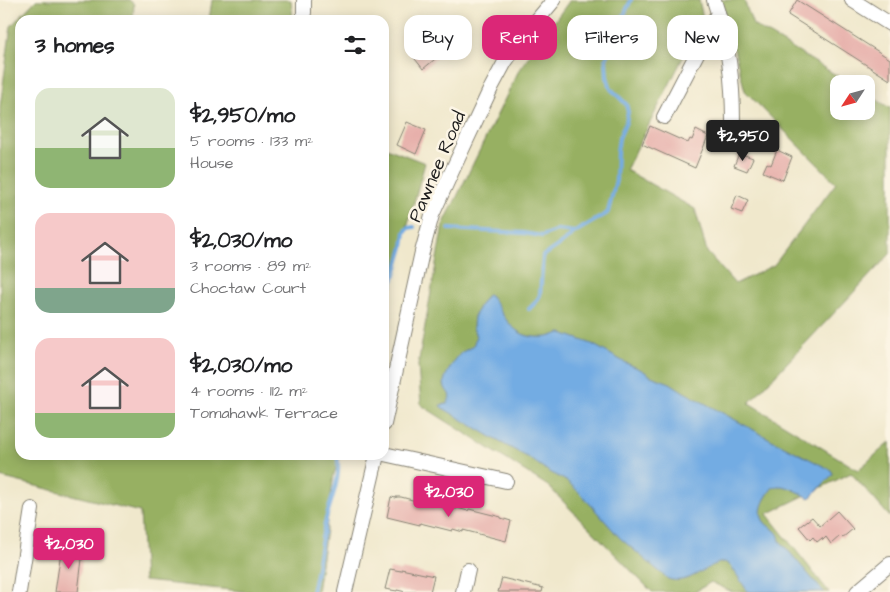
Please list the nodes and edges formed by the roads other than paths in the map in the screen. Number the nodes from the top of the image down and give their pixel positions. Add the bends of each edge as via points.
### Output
1 (554, 0) edge
2 (852, 0) edge
3 (716, 6) edge
4 (890, 24) edge
5 (664, 118) dead end
6 (733, 122) dead end
7 (389, 401) edge
8 (389, 455) edge
9 (376, 460) edge
10 (506, 481) dead end
11 (32, 509) dead end
12 (890, 564) edge
13 (468, 570) dead end
14 (19, 592) edge
15 (345, 592) edge
16 (463, 592) edge
17 (857, 592) edge

1 - 7 street, Pawnee Road via 505,62 432,215
2 - 4 street
3 - 5 street
3 - 6 street via 727,48
8 - 10 street
9 - 15 street
11 - 14 street
12 - 17 street
13 - 16 street

